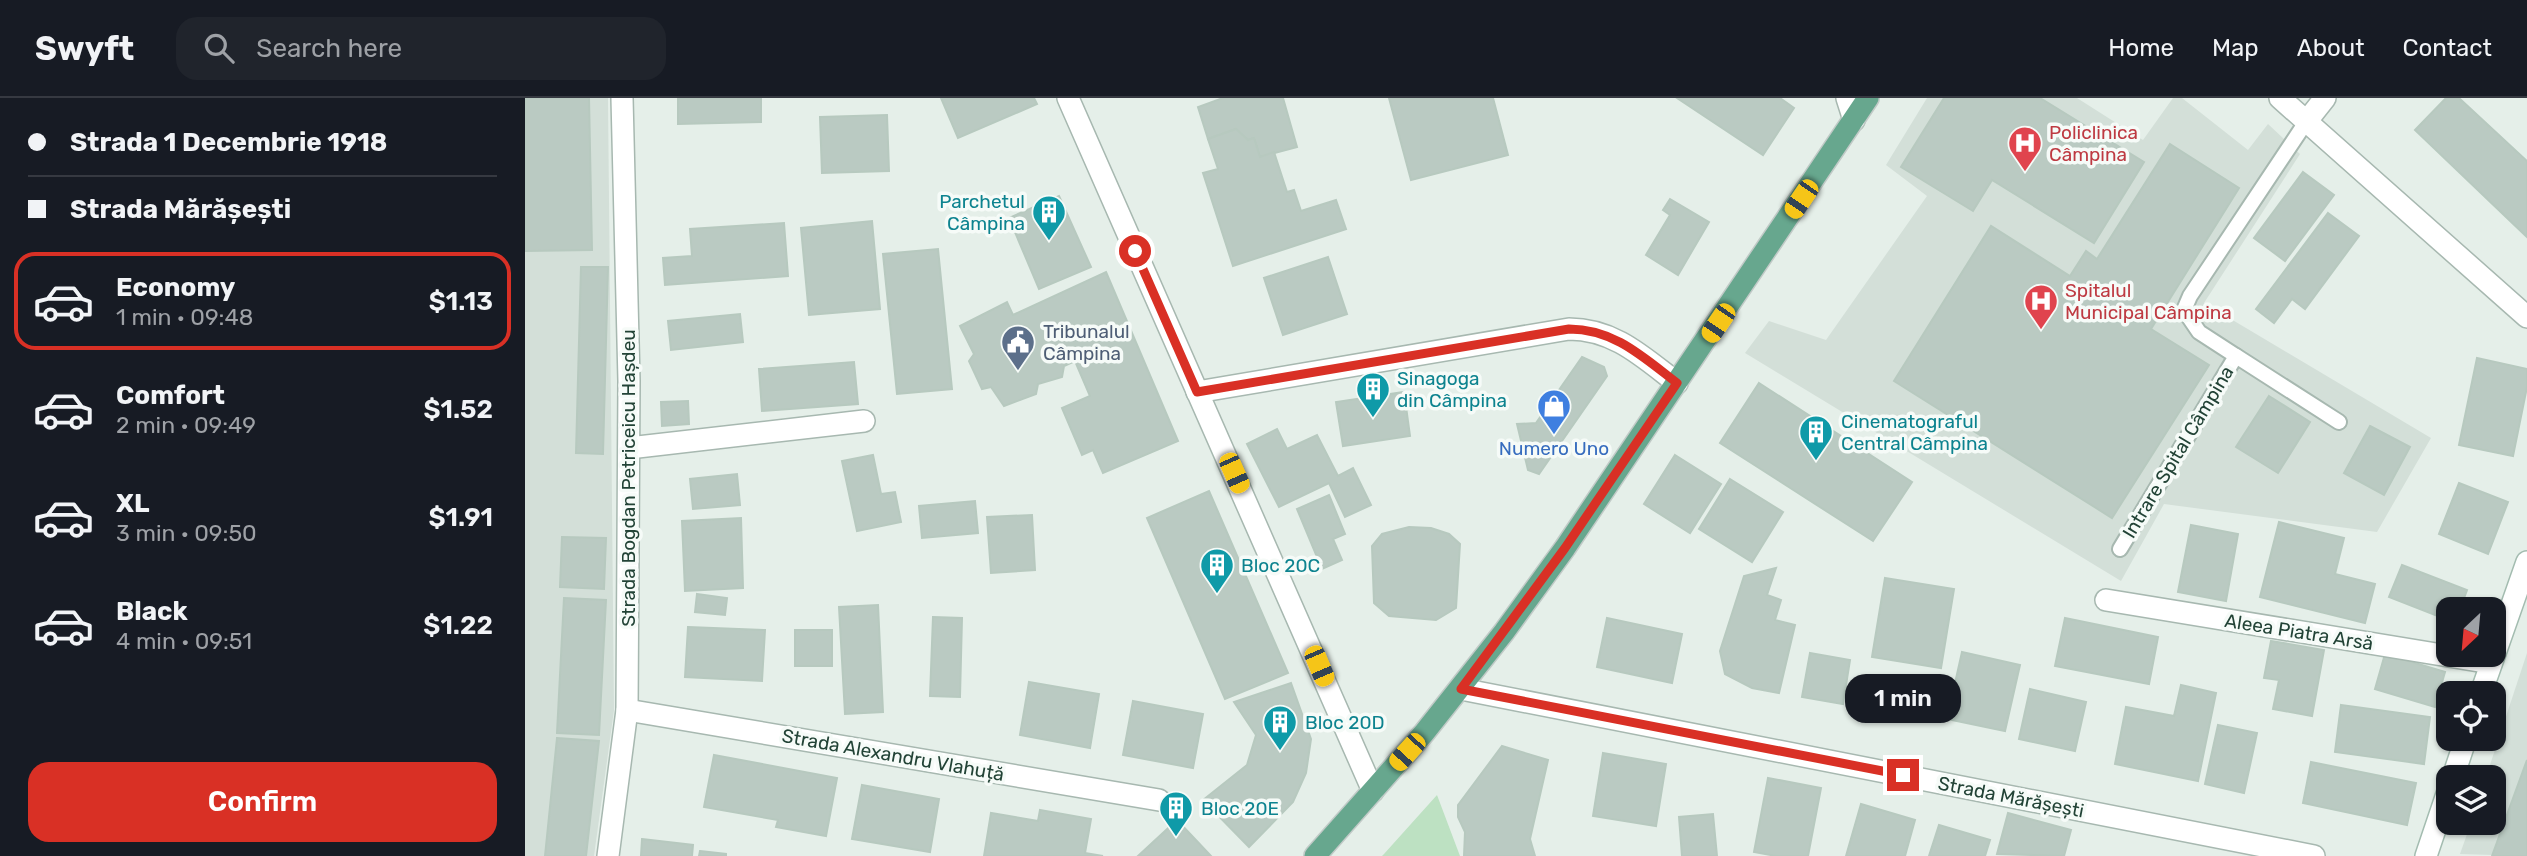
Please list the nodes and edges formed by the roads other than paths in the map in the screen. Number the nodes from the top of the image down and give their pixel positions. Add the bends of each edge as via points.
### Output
1 (622, 98) edge
2 (1068, 98) edge
3 (1847, 98) edge
4 (1868, 98) edge
5 (2280, 98) edge
6 (2325, 98) edge
7 (1854, 120) junction
8 (2306, 121) junction
9 (2524, 310) edge
10 (2236, 356) junction
11 (1677, 383) junction
12 (1197, 392) junction
13 (864, 421) dead end
14 (2339, 422) dead end
15 (629, 447) junction
16 (2120, 549) dead end
17 (2527, 562) edge
18 (2106, 600) dead end
19 (2506, 621) edge
20 (2436, 654) edge
21 (1461, 689) junction
22 (628, 710) junction
23 (1373, 791) junction
24 (1159, 800) dead end
25 (2436, 826) edge
26 (608, 856) edge
27 (1315, 856) edge
28 (2314, 856) edge
29 (2426, 856) edge

1 - 15 street, Strada Bogdan Petriceicu Hașdeu
2 - 12 street
3 - 7 street
4 - 7 main road
5 - 8 street
6 - 8 street
7 - 11 main road
8 - 9 street
8 - 10 lane, Intrare Spital Câmpina via 2184,310 2199,332
10 - 14 lane
10 - 16 lane, Intrare Spital Câmpina
11 - 12 street via 1623,342 1595,331 1569,329
11 - 21 main road via 1565,548
12 - 23 street
13 - 15 street
15 - 22 street, Strada Bogdan Petriceicu Hașdeu
17 - 19 street
18 - 20 street, Aleea Piatra Arsă
21 - 23 main road
21 - 28 street, Strada Mărășești
22 - 24 street, Strada Alexandru Vlahuță
22 - 26 street, Strada Bogdan Petriceicu Hașdeu
23 - 27 main road
25 - 29 street

